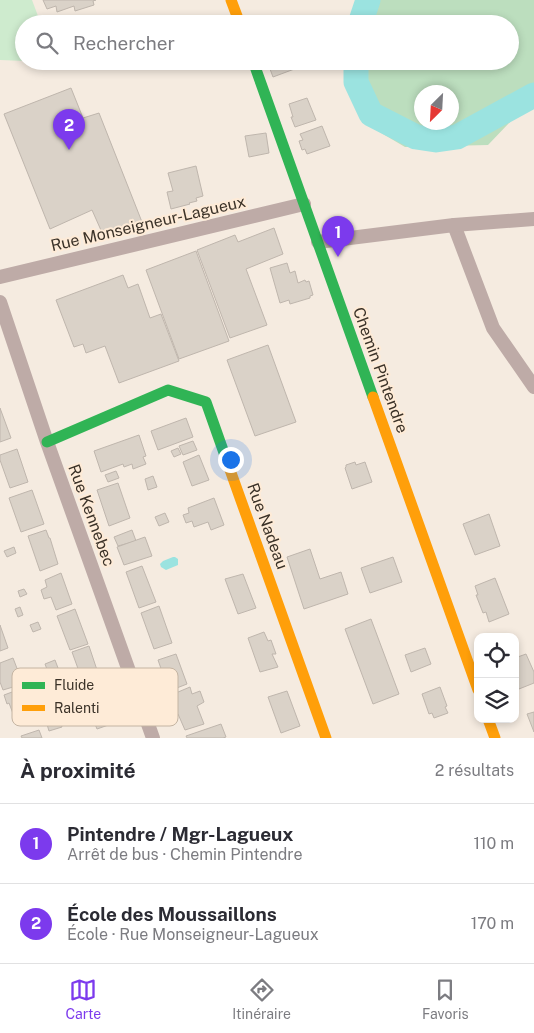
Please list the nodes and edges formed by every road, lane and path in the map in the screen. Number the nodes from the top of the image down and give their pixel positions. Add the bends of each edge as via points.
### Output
1 (231, 0) edge
2 (237, 15) edge
3 (256, 70) edge
4 (304, 204) junction
5 (534, 219) edge
6 (454, 225) junction
7 (318, 242) junction
8 (0, 277) edge
9 (0, 302) edge
10 (534, 387) edge
11 (47, 442) junction
12 (128, 668) edge
13 (474, 679) edge
14 (489, 723) edge
15 (149, 726) edge
16 (153, 738) edge
17 (326, 738) edge
18 (495, 738) edge

1 - 2 street
3 - 4 street, Chemin Pintendre
4 - 7 street, Chemin Pintendre
4 - 8 street, Rue Monseigneur-Lagueux
5 - 6 street
6 - 7 street
6 - 10 street via 493,328
7 - 13 street, Chemin Pintendre
9 - 11 street, Rue Kennebec
11 - 12 street, Rue Kennebec
11 - 17 street, Rue Nadeau via 168,390 206,402
14 - 18 street
15 - 16 street, Rue Kennebec

